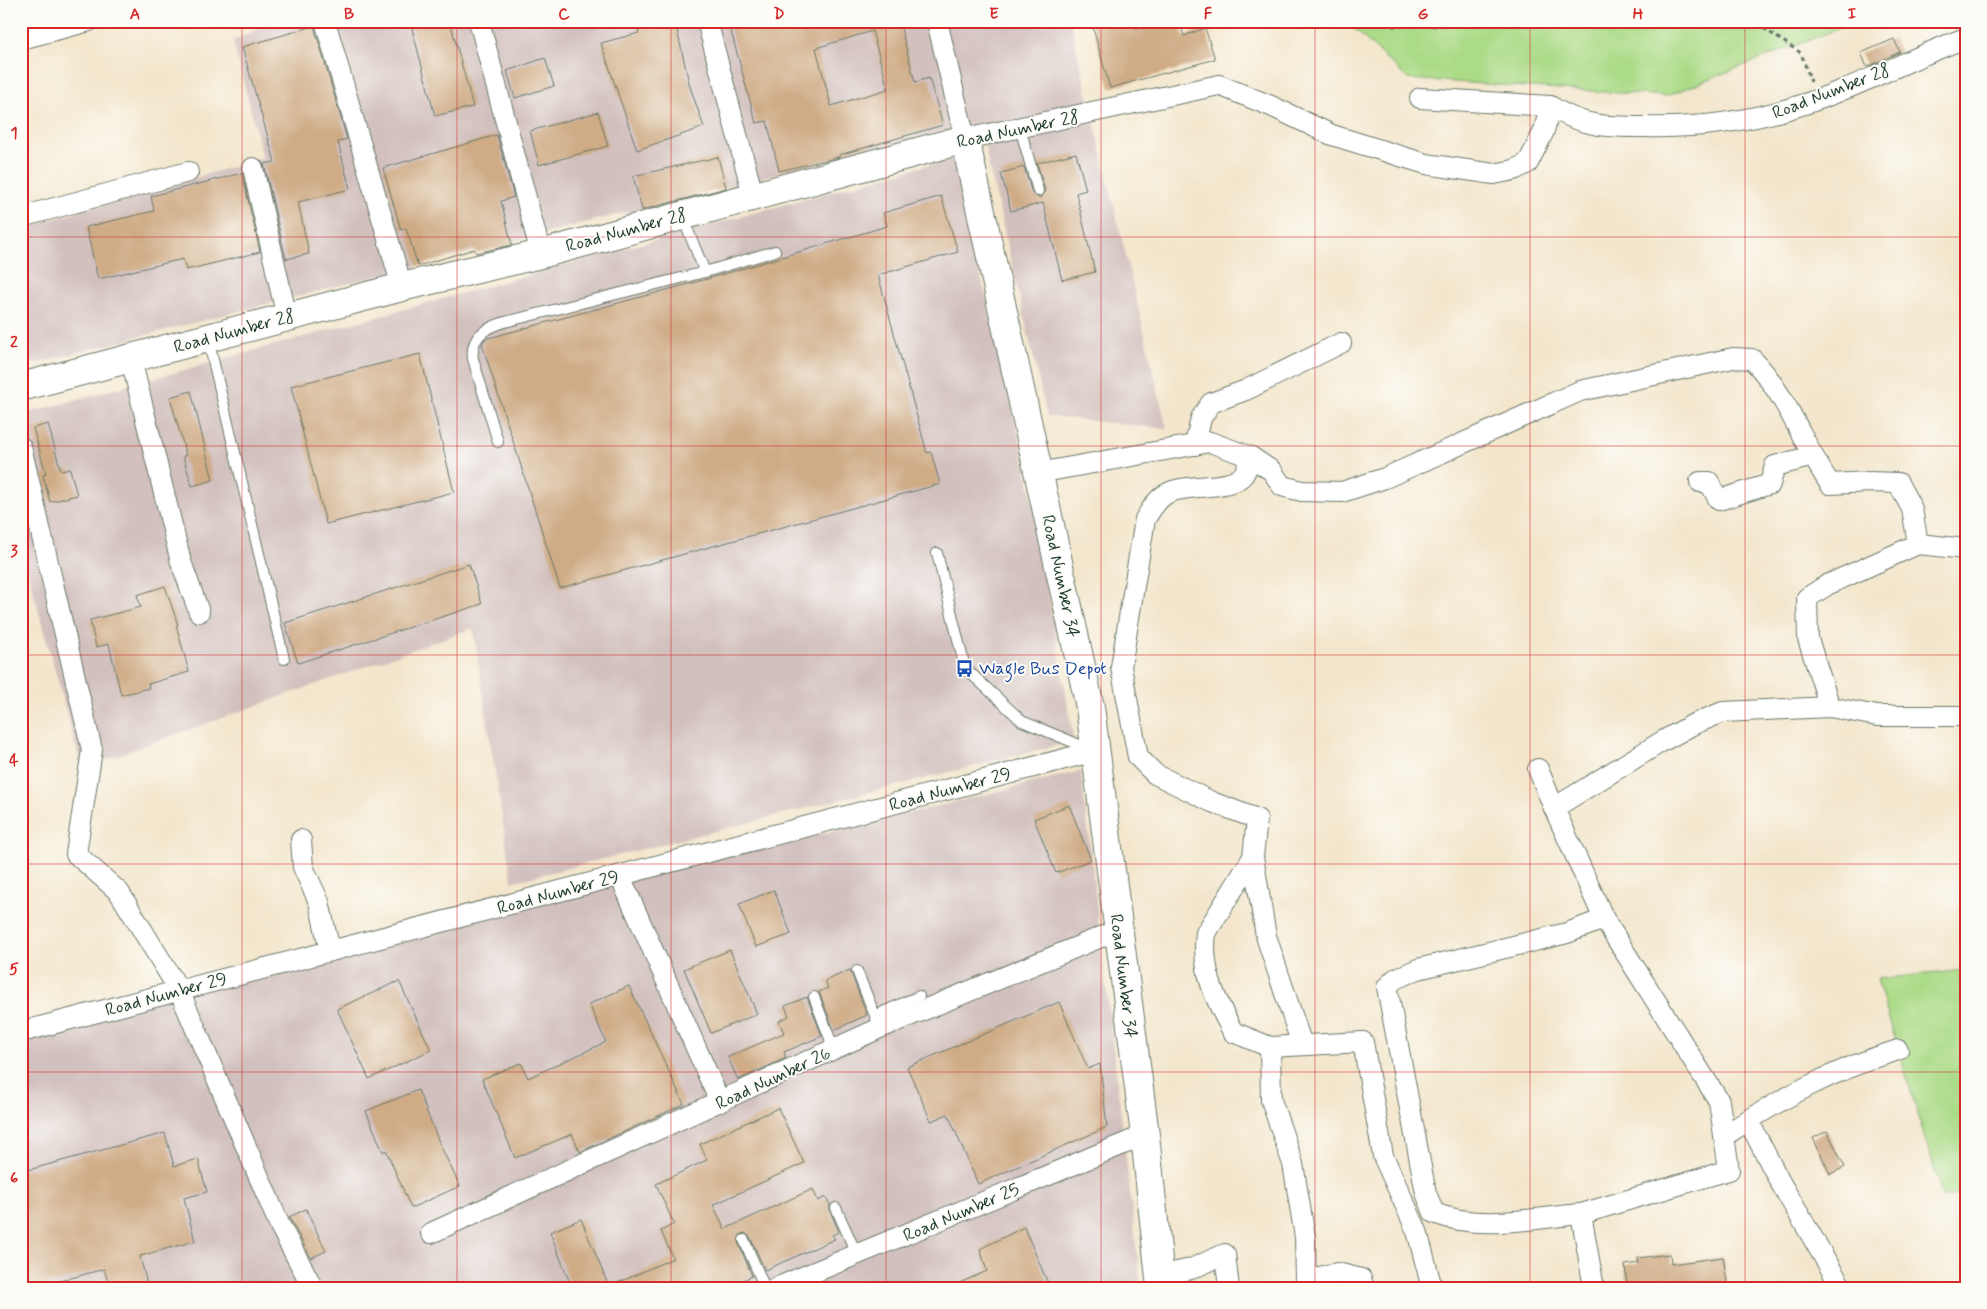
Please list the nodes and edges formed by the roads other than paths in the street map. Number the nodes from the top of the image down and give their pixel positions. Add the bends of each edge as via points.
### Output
1 (89, 21) edge
2 (325, 21) edge
3 (479, 21) edge
4 (707, 21) edge
5 (937, 21) edge
6 (24, 33) edge
7 (1966, 38) edge
8 (1420, 98) dead end
9 (1550, 106) junction
10 (1020, 128) junction
11 (965, 139) junction
12 (253, 168) dead end
13 (188, 172) dead end
14 (1038, 191) dead end
15 (753, 195) junction
16 (681, 215) junction
17 (21, 217) edge
18 (775, 251) dead end
19 (541, 254) junction
20 (705, 272) junction
21 (402, 287) junction
22 (287, 318) junction
23 (208, 338) junction
24 (1341, 343) dead end
25 (131, 358) junction
26 (21, 387) edge
27 (498, 442) dead end
28 (1195, 445) junction
29 (21, 447) edge
30 (1251, 456) junction
31 (1813, 456) junction
32 (1038, 473) junction
33 (1700, 482) dead end
34 (1918, 544) junction
35 (1966, 549) edge
36 (937, 553) dead end
37 (199, 612) dead end
38 (284, 659) dead end
39 (1830, 707) junction
40 (1966, 716) edge
41 (1095, 751) junction
42 (1538, 769) dead end
43 (1554, 808) junction
44 (301, 840) dead end
45 (1252, 857) junction
46 (620, 876) junction
47 (1604, 919) junction
48 (1118, 930) junction
49 (330, 951) junction
50 (857, 971) dead end
51 (179, 990) junction
52 (919, 996) dead end
53 (814, 997) dead end
54 (905, 1010) junction
55 (881, 1020) junction
56 (21, 1032) edge
57 (1302, 1045) junction
58 (1270, 1046) junction
59 (834, 1049) junction
60 (1898, 1050) dead end
61 (720, 1102) junction
62 (1748, 1120) junction
63 (1145, 1135) junction
64 (1724, 1136) junction
65 (836, 1208) dead end
66 (1581, 1214) junction
67 (430, 1233) dead end
68 (744, 1240) dead end
69 (857, 1255) junction
70 (1160, 1282) edge
71 (313, 1288) edge
72 (765, 1288) edge
73 (776, 1288) edge
74 (1229, 1288) edge
75 (1364, 1288) edge
76 (1432, 1288) edge
77 (1594, 1288) edge
78 (1842, 1288) edge

1 - 6 street
2 - 21 street
3 - 19 street
4 - 15 street
5 - 11 street, Road Number 34
7 - 9 street, Road Number 28 via 1769,116 1707,126 1605,127 1570,119
8 - 9 street
9 - 10 street, Road Number 28 via 1544,131 1528,163 1494,174 1426,164 1332,135 1219,85
10 - 11 street, Road Number 28
10 - 14 lane
11 - 15 street, Road Number 28
11 - 32 street, Road Number 34
12 - 22 street
13 - 17 street
15 - 16 street, Road Number 28
16 - 19 street, Road Number 28
16 - 20 lane
18 - 20 lane
19 - 21 street, Road Number 28
20 - 27 lane via 505,322 482,331 472,349 473,359
21 - 22 street, Road Number 28
22 - 23 street, Road Number 28
23 - 25 street, Road Number 28
23 - 38 lane
24 - 28 street via 1246,390 1211,403 1201,418
25 - 26 street, Road Number 28
25 - 37 street via 181,562
28 - 30 street via 1210,442
28 - 32 street
29 - 51 street via 92,750 76,854 119,892
30 - 31 street via 1272,471 1282,486 1302,491 1342,492 1385,478 1580,391 1733,358 1752,359 1763,370
30 - 45 street via 1236,481 1176,490 1154,504 1145,519 1122,667 1138,757 1155,774 1257,820
31 - 33 street via 1775,466 1770,484 1719,500 1709,482
31 - 34 street via 1830,484 1898,483 1912,509
32 - 41 street, Road Number 34 via 1090,706
34 - 35 street
34 - 39 street via 1827,585 1807,598 1808,639
36 - 41 lane via 965,668 1022,721
39 - 40 street via 1877,716
39 - 43 street via 1723,712 1661,742
41 - 46 street, Road Number 29
41 - 48 street, Road Number 34
42 - 43 street
43 - 47 street
44 - 49 street via 303,867 319,902
45 - 57 street via 1266,936
45 - 58 street via 1206,933 1204,948 1207,973 1217,1002 1233,1032
46 - 49 street, Road Number 29
46 - 61 street
47 - 64 street via 1719,1101
47 - 66 street via 1567,933 1418,969 1395,978 1387,988 1426,1192 1434,1213 1453,1221 1475,1223
48 - 54 street, Road Number 26
48 - 63 street, Road Number 34
49 - 51 street, Road Number 29
50 - 55 lane
51 - 56 street, Road Number 29
51 - 71 street via 280,1226
52 - 54 lane
53 - 59 lane
54 - 55 street, Road Number 26
55 - 59 street, Road Number 26
57 - 58 street
57 - 76 street via 1363,1042 1383,1156 1417,1230
58 - 75 street via 1271,1100 1293,1164 1306,1237 1306,1280 1337,1273 1361,1279
59 - 61 street, Road Number 26
60 - 62 street via 1852,1064 1805,1086
61 - 67 street, Road Number 26
62 - 64 street
62 - 78 street
63 - 69 street, Road Number 25
63 - 70 street, Road Number 34
64 - 66 street via 1729,1170
65 - 69 lane
66 - 77 street
68 - 72 lane
69 - 73 street, Road Number 25
70 - 74 street via 1225,1254

